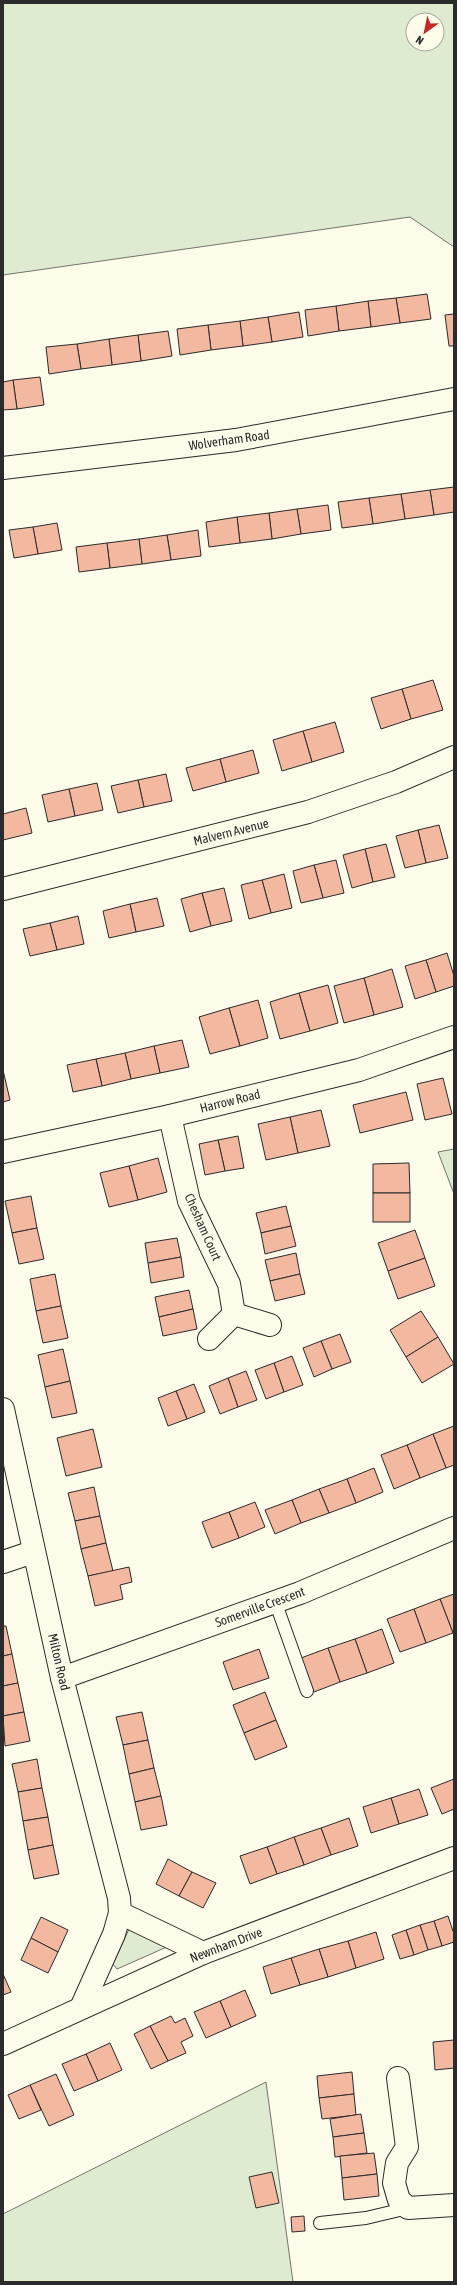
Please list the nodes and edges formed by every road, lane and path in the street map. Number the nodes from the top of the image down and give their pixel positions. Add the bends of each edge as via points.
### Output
1 (454, 400) edge
2 (3, 468) edge
3 (454, 757) edge
4 (3, 889) edge
5 (454, 1036) edge
6 (170, 1116) junction
7 (3, 1152) edge
8 (234, 1314) junction
9 (270, 1325) dead end
10 (209, 1339) dead end
11 (3, 1410) edge
12 (454, 1528) edge
13 (33, 1552) junction
14 (3, 1562) edge
15 (275, 1601) junction
16 (62, 1678) junction
17 (307, 1691) dead end
18 (454, 1858) edge
19 (120, 1913) junction
20 (203, 1953) junction
21 (81, 2008) junction
22 (3, 2044) edge
23 (398, 2078) dead end
24 (454, 2205) edge
25 (408, 2208) junction
26 (320, 2223) dead end

1 - 2 street, Wolverham Road via 236,440
3 - 4 street, Malvern Avenue via 396,782 308,812
5 - 6 street, Harrow Road via 358,1070
6 - 7 street, Harrow Road
6 - 8 street, Chesham Court via 189,1201 229,1284
8 - 9 street
8 - 10 street
11 - 13 street, Milton Road
12 - 15 street, Somerville Crescent
13 - 14 street
13 - 16 street, Milton Road
15 - 16 street, Somerville Crescent
15 - 17 lane
16 - 19 street, Milton Road via 119,1898
18 - 20 street, Newnham Drive
19 - 20 street
19 - 21 street, Milton Road via 114,1934
20 - 21 street, Newnham Drive
21 - 22 street, Newnham Drive
23 - 25 street via 407,2147 396,2163 394,2183 400,2200
24 - 25 street
25 - 26 lane via 366,2218

